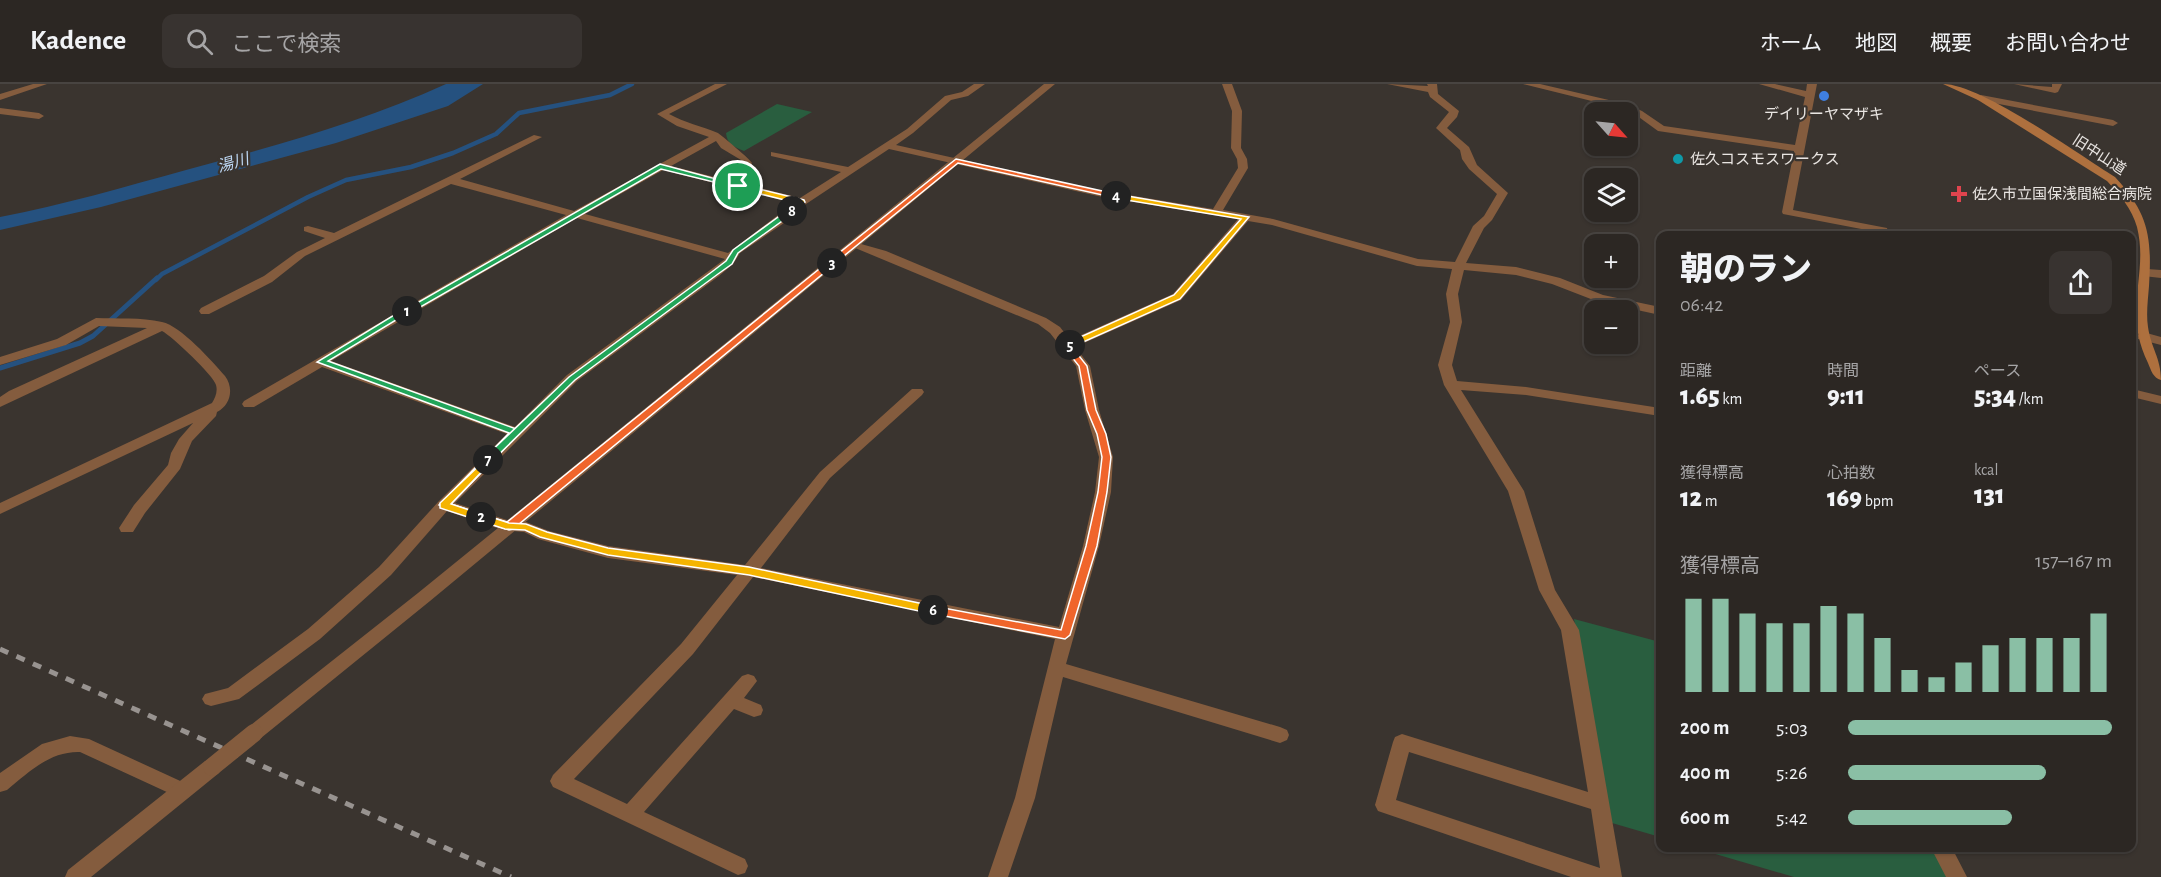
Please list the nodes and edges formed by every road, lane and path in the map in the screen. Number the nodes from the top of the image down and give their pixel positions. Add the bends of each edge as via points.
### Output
1 (42, 84) edge
2 (722, 84) edge
3 (980, 84) edge
4 (1050, 84) edge
5 (1227, 84) edge
6 (1392, 84) edge
7 (1528, 84) edge
8 (1764, 84) edge
9 (1812, 84) edge
10 (1948, 84) edge
11 (2019, 84) edge
12 (2057, 84) edge
13 (1964, 86) edge
14 (1433, 87) edge
15 (2, 95) edge
16 (1809, 95) junction
17 (1981, 98) junction
18 (0, 111) edge
19 (39, 116) dead end
20 (2113, 123) dead end
21 (717, 135) junction
22 (537, 137) dead end
23 (888, 146) junction
24 (1799, 149) junction
25 (775, 154) dead end
26 (956, 161) junction
27 (660, 166) junction
28 (851, 171) junction
29 (450, 180) junction
30 (738, 186) junction
31 (802, 202) junction
32 (1217, 212) junction
33 (575, 214) junction
34 (1246, 217) junction
35 (308, 229) dead end
36 (1883, 231) edge
37 (335, 237) junction
38 (854, 245) junction
39 (731, 257) junction
40 (1459, 265) junction
41 (2147, 273) junction
42 (2161, 274) edge
43 (1656, 310) edge
44 (206, 311) dead end
45 (162, 326) junction
46 (2144, 336) junction
47 (2161, 341) edge
48 (1067, 346) junction
49 (0, 361) edge
50 (321, 362) junction
51 (2161, 376) edge
52 (1451, 385) junction
53 (917, 392) dead end
54 (2136, 394) edge
55 (2161, 400) edge
56 (0, 403) edge
57 (249, 404) dead end
58 (218, 406) junction
59 (1656, 411) edge
60 (516, 432) junction
61 (444, 505) junction
62 (0, 509) edge
63 (509, 526) junction
64 (127, 528) dead end
65 (749, 571) junction
66 (1065, 635) junction
67 (1056, 668) junction
68 (748, 681) dead end
69 (211, 699) dead end
70 (731, 700) junction
71 (754, 710) dead end
72 (1280, 735) dead end
73 (0, 784) edge
74 (182, 791) junction
75 (1600, 804) junction
76 (630, 813) junction
77 (1943, 852) edge
78 (738, 866) dead end
79 (75, 877) edge
80 (998, 877) edge
81 (1598, 877) edge
82 (1612, 877) edge
83 (1958, 877) edge

1 - 15 street
2 - 21 street via 662,114
3 - 23 street via 965,94 948,98
4 - 26 street
5 - 32 street via 1237,111 1236,147 1243,168
6 - 14 street
7 - 24 street via 1623,106 1639,112 1661,129
8 - 16 street
9 - 16 street
10 - 13 main road, 旧中山道
11 - 12 street via 2055,90
13 - 17 main road, 旧中山道
14 - 40 street via 1433,95 1454,111 1441,128 1465,149 1473,167 1503,193 1479,226
16 - 24 street
17 - 20 street
17 - 41 main road, 旧中山道 via 2130,194 2149,233
18 - 19 street
21 - 27 street
21 - 30 street via 725,146 747,159
22 - 29 street
23 - 26 street
23 - 28 street
24 - 36 street via 1787,212
25 - 28 street
26 - 32 street via 1098,193
26 - 38 street
27 - 30 street
27 - 33 street
28 - 31 street
29 - 33 street
29 - 37 street
30 - 31 street
31 - 39 street
32 - 34 street
33 - 39 street
33 - 50 street
34 - 40 street via 1297,227 1417,262
34 - 48 street via 1177,297
35 - 37 street
37 - 44 street via 301,254 268,279
38 - 48 street via 882,253 1042,321
38 - 63 street
39 - 60 street via 715,273 572,378
40 - 43 street via 1516,271 1600,298
40 - 52 street via 1452,294 1456,322 1445,365
41 - 42 street
41 - 46 main road, 旧中山道 via 2141,320
45 - 49 street via 96,322 59,345
45 - 56 street
45 - 58 street via 175,330 224,383
46 - 47 street
46 - 51 main road, 旧中山道
48 - 66 street via 1083,366 1106,457 1091,546
50 - 57 street
50 - 60 street
52 - 59 street
52 - 75 street via 1516,491 1547,590 1570,630
53 - 65 street via 825,475
54 - 55 street
58 - 62 street
58 - 64 street via 186,439 175,466
60 - 61 street
61 - 63 street
61 - 69 street via 385,571 314,634 233,694
63 - 65 street via 526,527 608,552
63 - 74 street, bridge
65 - 66 street
65 - 76 street via 687,649 560,781
66 - 67 street
67 - 72 street
67 - 80 street via 1025,798
68 - 70 street
70 - 71 street
70 - 76 street
73 - 74 street via 48,749 66,742 82,744
74 - 79 street
75 - 81 street via 1402,742 1385,805
75 - 82 street
76 - 78 street
77 - 83 street

